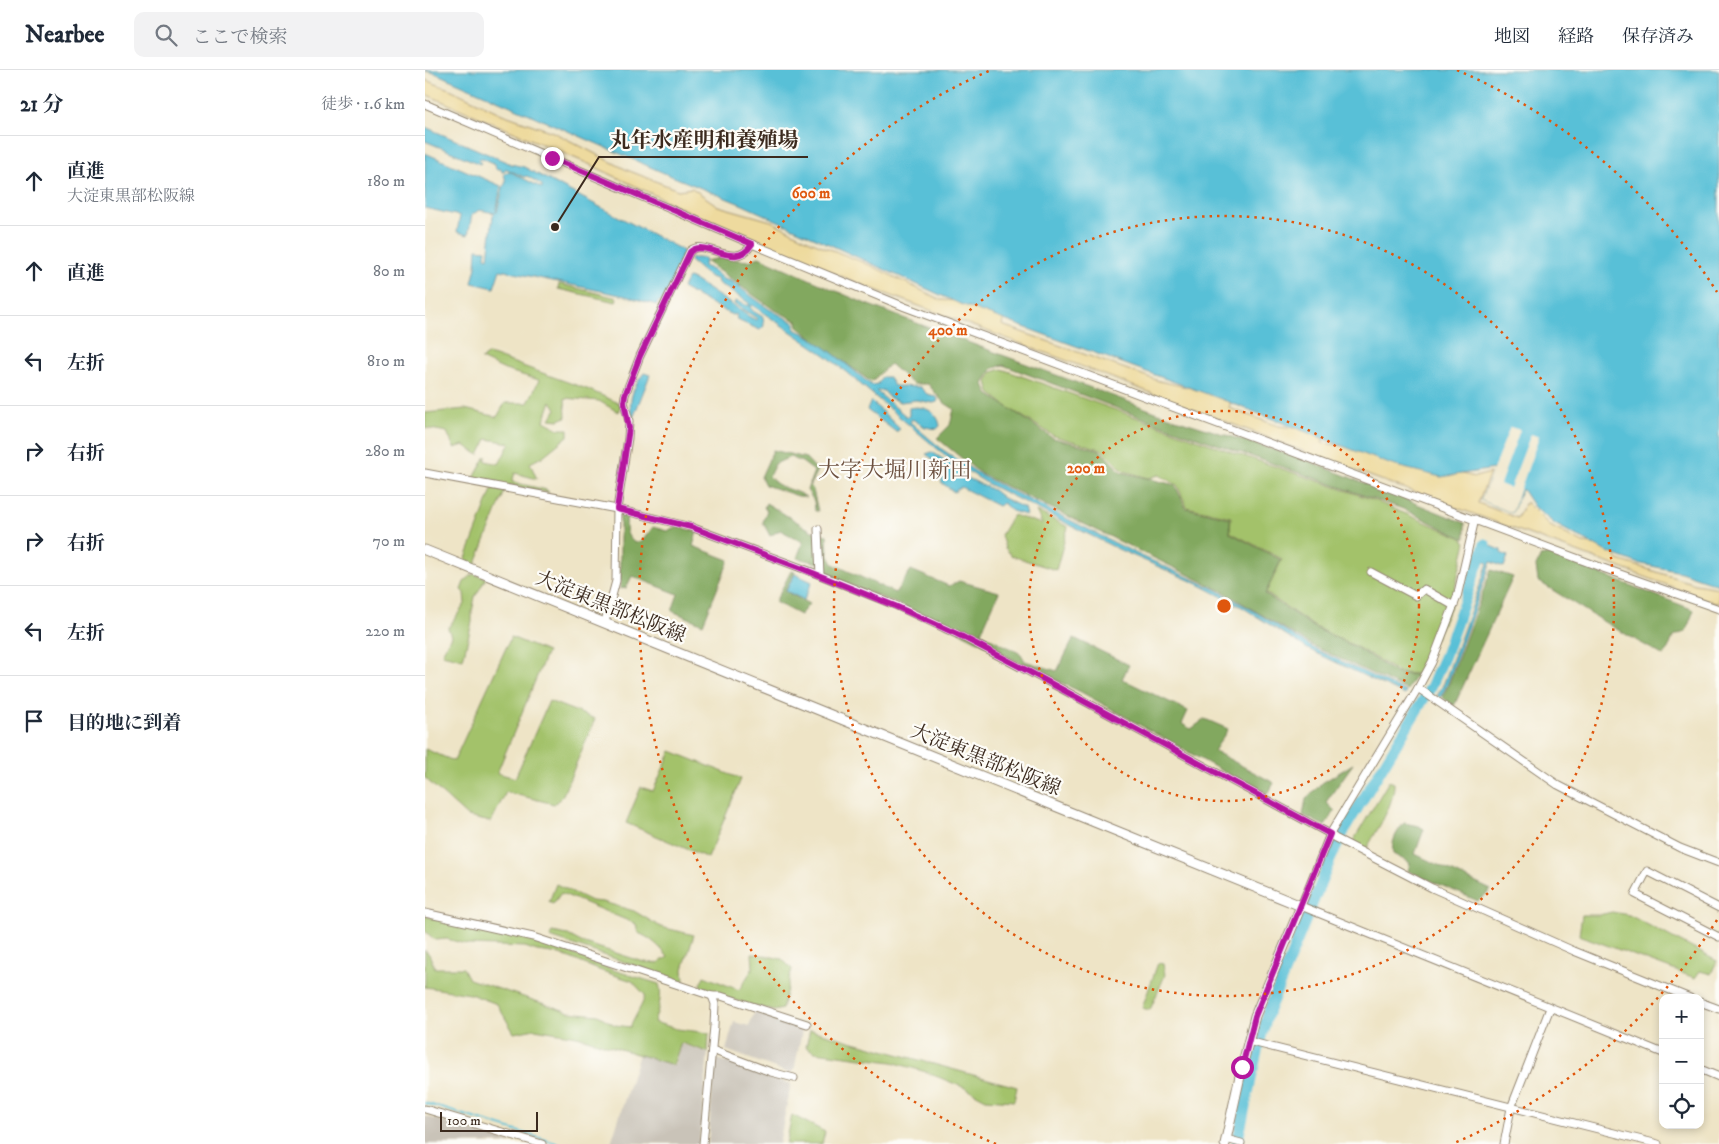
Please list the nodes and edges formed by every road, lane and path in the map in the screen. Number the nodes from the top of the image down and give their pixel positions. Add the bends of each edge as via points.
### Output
1 (425, 104) edge
2 (752, 244) junction
3 (425, 473) edge
4 (617, 509) junction
5 (1475, 519) junction
6 (818, 529) dead end
7 (425, 550) edge
8 (1371, 572) dead end
9 (820, 575) junction
10 (1454, 606) junction
11 (1719, 609) edge
12 (605, 622) junction
13 (1419, 689) junction
14 (1333, 836) junction
15 (1719, 863) edge
16 (1303, 907) junction
17 (1719, 908) edge
18 (425, 913) edge
19 (1719, 937) edge
20 (1680, 994) edge
21 (712, 996) junction
22 (1704, 1003) edge
23 (1550, 1008) junction
24 (1719, 1009) edge
25 (807, 1024) dead end
26 (1251, 1042) junction
27 (712, 1050) junction
28 (1659, 1052) edge
29 (1704, 1071) edge
30 (1719, 1077) edge
31 (794, 1078) dead end
32 (1511, 1108) junction
33 (425, 1109) edge
34 (1227, 1141) edge
35 (1241, 1143) edge
36 (542, 1144) edge
37 (703, 1144) edge
38 (1504, 1144) edge
39 (1658, 1144) edge

1 - 2 street
2 - 4 street via 744,252 730,255 697,247 690,252 625,395 629,428
2 - 5 street via 905,307
3 - 4 street
4 - 9 street via 691,527
4 - 12 street via 616,581
5 - 10 street
5 - 11 street
6 - 9 street
7 - 12 main road, 大淀東黒部松阪線
8 - 10 street via 1417,596 1424,589
9 - 14 street via 957,634
10 - 13 street
12 - 16 main road, 大淀東黒部松阪線
13 - 14 street
13 - 15 street via 1558,785 1680,848
14 - 16 street
14 - 20 street via 1432,888
16 - 23 street
16 - 26 main road via 1255,1016
17 - 19 street via 1647,871 1635,894
18 - 21 street via 533,936
21 - 25 street via 721,996
21 - 27 street via 715,1012
22 - 24 street
23 - 28 street
23 - 32 street
26 - 32 street
26 - 34 main road
27 - 31 street
27 - 37 street
29 - 30 street
32 - 38 street
32 - 39 street
33 - 36 street
34 - 35 street

